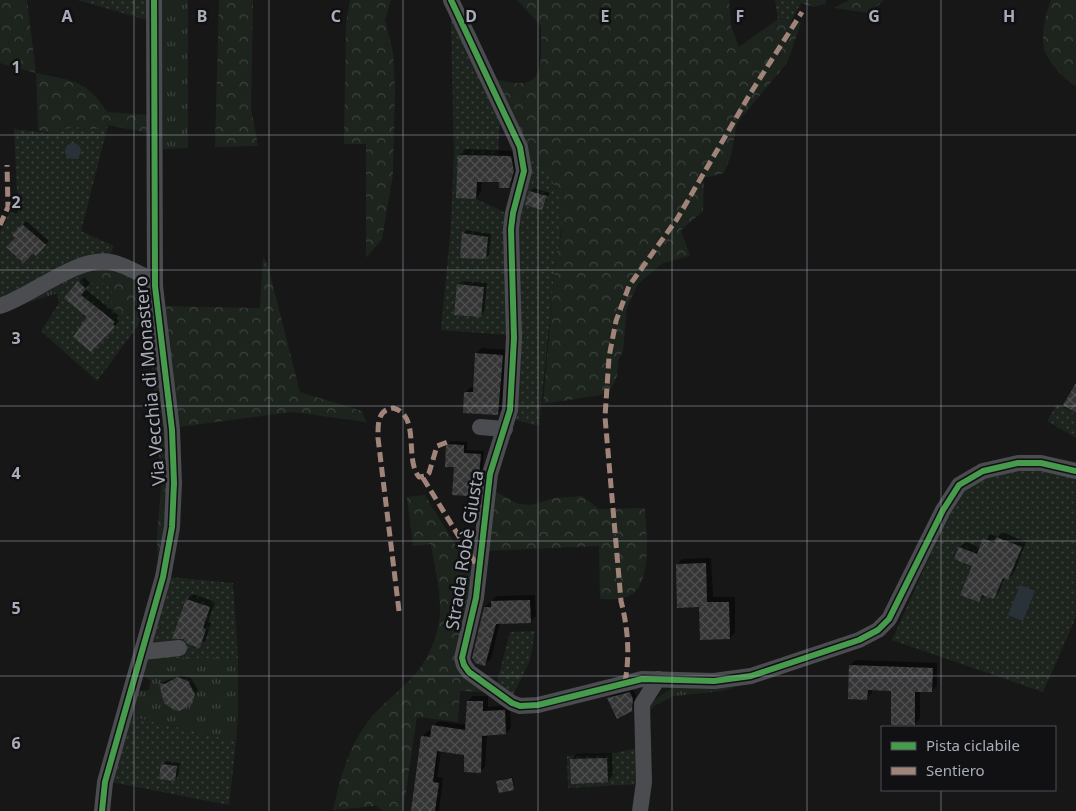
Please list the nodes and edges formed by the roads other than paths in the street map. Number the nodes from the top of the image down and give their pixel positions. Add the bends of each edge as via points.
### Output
1 (154, 0) edge
2 (450, 0) edge
3 (154, 281) junction
4 (0, 306) edge
5 (480, 427) dead end
6 (505, 429) junction
7 (1076, 471) edge
8 (179, 648) dead end
9 (142, 652) junction
10 (658, 679) junction
11 (102, 811) edge
12 (640, 811) edge

1 - 3 street, Via Vecchia di Monastero
2 - 6 street, Strada Robè Giusta via 520,147 524,162 523,183 511,224 514,348 510,410
3 - 4 street via 114,263 100,262 72,270
3 - 9 street, Via Vecchia di Monastero via 171,417 174,490 168,558
5 - 6 street
6 - 10 street, Strada Robè Giusta via 492,464 487,491 476,598 462,658 464,665 506,700 525,706 546,704 626,682
7 - 10 street, Strada Robè Giusta via 1041,463 1018,463 983,471 959,486 943,510 894,611 884,626 870,635 751,676 714,681
8 - 9 street
9 - 11 street, Via Vecchia di Monastero via 106,782
10 - 12 street via 642,704 644,782

